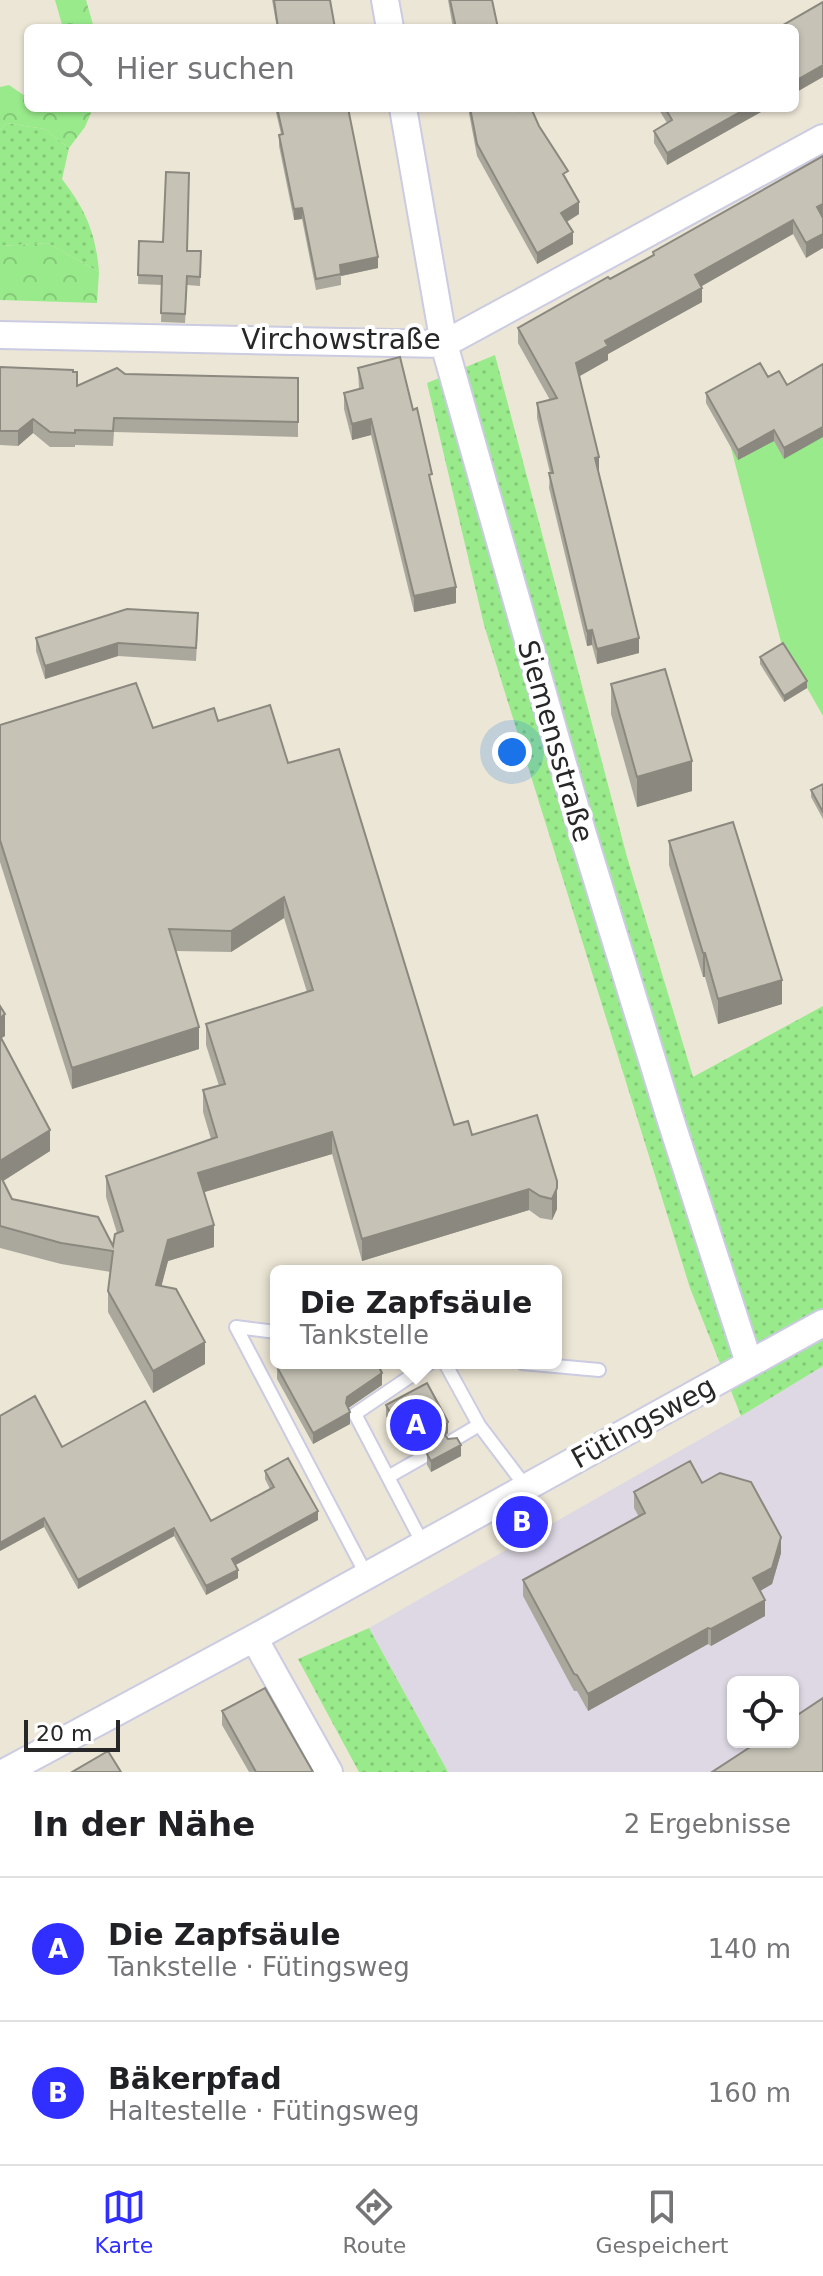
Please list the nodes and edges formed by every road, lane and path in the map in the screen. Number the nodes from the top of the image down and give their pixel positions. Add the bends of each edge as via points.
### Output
1 (385, 0) edge
2 (389, 24) edge
3 (404, 112) edge
4 (823, 138) edge
5 (0, 335) edge
6 (444, 344) junction
7 (823, 1323) edge
8 (270, 1331) edge
9 (749, 1363) junction
10 (562, 1367) edge
11 (421, 1369) edge
12 (448, 1369) edge
13 (599, 1370) dead end
14 (479, 1425) junction
15 (452, 1441) edge
16 (423, 1457) dead end
17 (388, 1477) junction
18 (526, 1487) junction
19 (423, 1544) junction
20 (367, 1576) junction
21 (254, 1638) junction
22 (5, 1772) edge
23 (329, 1772) edge

1 - 2 street
3 - 6 street, Siemensstraße
4 - 6 street, Virchowstraße
5 - 6 street, Virchowstraße
6 - 9 street, Siemensstraße via 586,846
7 - 9 street, Fütingsweg
8 - 20 lane via 236,1327
9 - 18 street, Fütingsweg
10 - 13 lane
11 - 17 lane via 355,1414
12 - 14 lane
14 - 15 lane
14 - 18 lane
16 - 17 lane
17 - 19 lane
18 - 19 street, Fütingsweg
19 - 20 street, Fütingsweg
20 - 21 street, Fütingsweg
21 - 22 street, Fütingsweg
21 - 23 street

